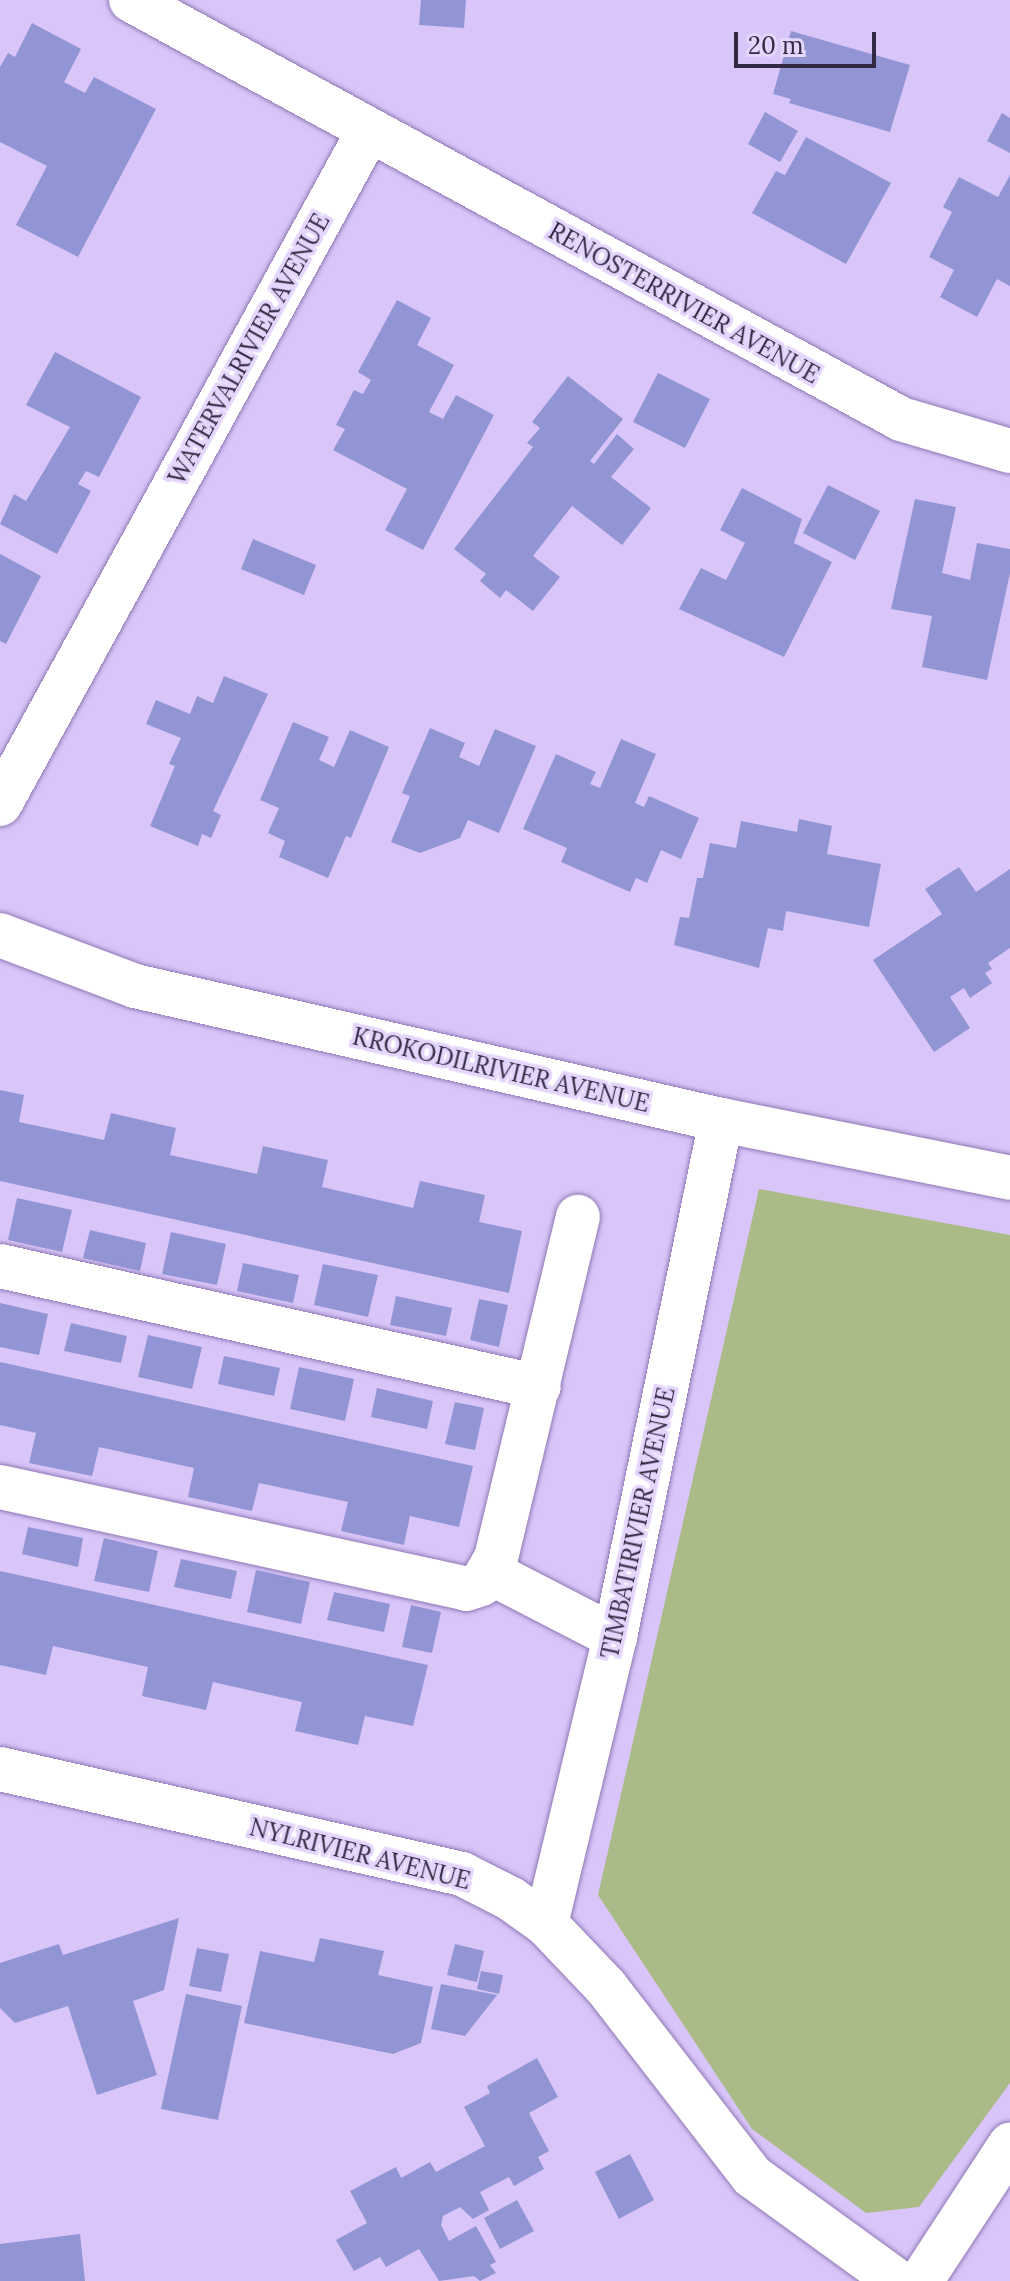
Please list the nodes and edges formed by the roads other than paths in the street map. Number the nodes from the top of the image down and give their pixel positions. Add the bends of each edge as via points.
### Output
1 (131, 0) edge
2 (368, 132) junction
3 (1010, 451) edge
4 (0, 804) edge
5 (0, 935) edge
6 (721, 1120) junction
7 (1010, 1178) edge
8 (578, 1217) dead end
9 (0, 1266) edge
10 (539, 1387) junction
11 (0, 1487) edge
12 (489, 1572) junction
13 (615, 1637) junction
14 (0, 1769) edge
15 (546, 1924) junction
16 (1010, 2145) edge
17 (897, 2281) edge
18 (921, 2281) edge

1 - 2 street
2 - 3 street, RENOSTERRIVIER AVENUE via 901,419
2 - 4 street, WATERVALRIVIER AVENUE
5 - 6 street, KROKODILRIVIER AVENUE via 135,986
6 - 7 street, KROKODILRIVIER AVENUE
6 - 13 street, TIMBATIRIVIER AVENUE
8 - 10 street
9 - 10 street
10 - 12 street
11 - 12 street via 466,1589 481,1584
12 - 13 street
13 - 15 street, TIMBATIRIVIER AVENUE
14 - 15 street, NYLRIVIER AVENUE via 462,1874
15 - 17 street, NYLRIVIER AVENUE via 606,1987 752,2176
16 - 18 street

